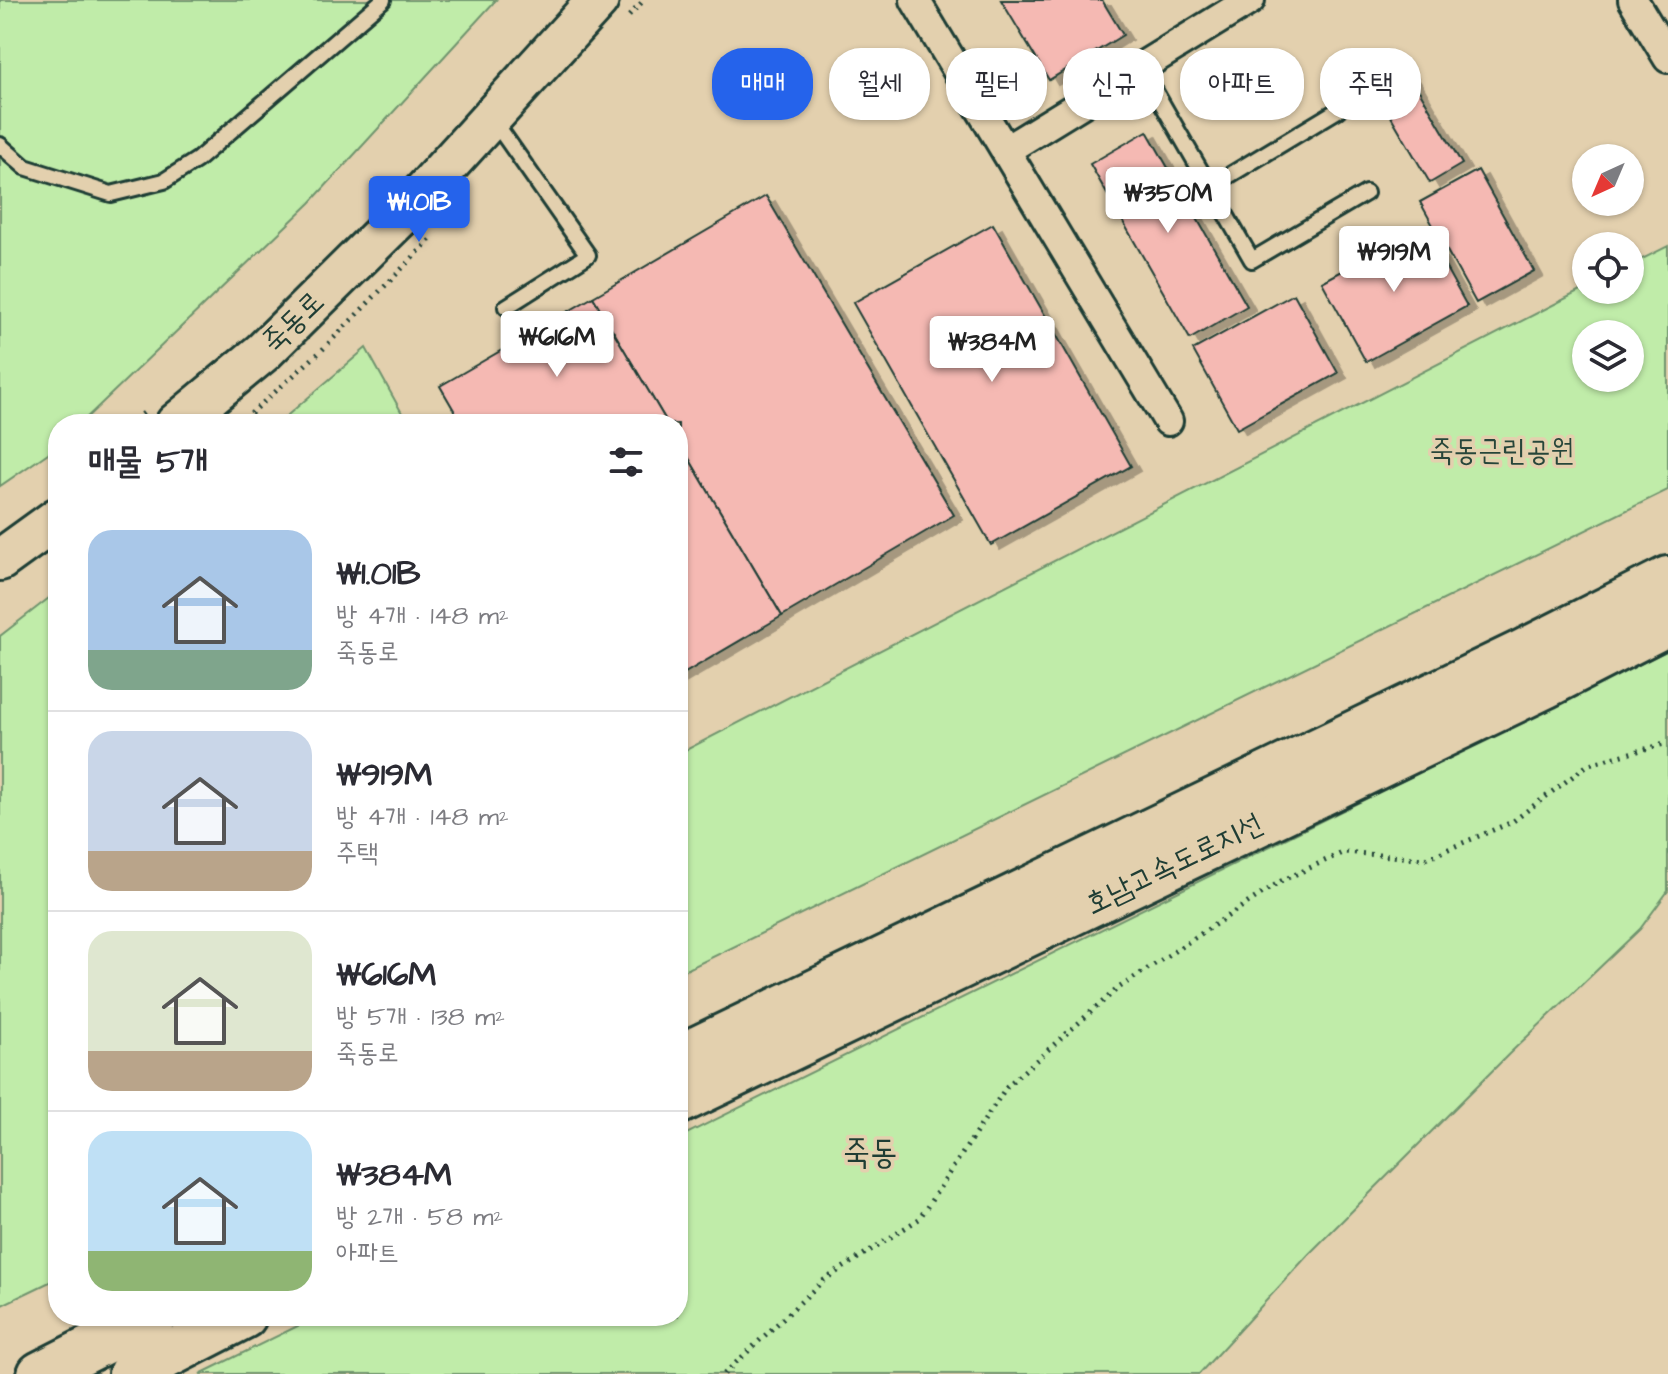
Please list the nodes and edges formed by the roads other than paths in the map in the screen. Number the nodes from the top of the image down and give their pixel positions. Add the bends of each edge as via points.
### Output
1 (383, 0) edge
2 (915, 0) edge
3 (1633, 0) edge
4 (591, 2) edge
5 (1243, 2) edge
6 (1164, 52) edge
7 (1668, 58) edge
8 (1164, 107) edge
9 (1063, 115) edge
10 (492, 117) junction
11 (1321, 120) edge
12 (0, 145) edge
13 (1006, 150) junction
14 (1210, 187) junction
15 (1366, 193) dead end
16 (506, 307) dead end
17 (188, 414) edge
18 (1168, 421) dead end
19 (48, 525) edge
20 (0, 560) edge
21 (1668, 579) edge
22 (1668, 623) edge
23 (688, 1053) edge
24 (688, 1097) edge
25 (134, 1326) edge
26 (225, 1326) edge
27 (40, 1374) edge
28 (131, 1374) edge

1 - 12 lane via 197,160 164,181 111,194 25,167
2 - 13 street
3 - 7 street
4 - 10 street, 죽동로
5 - 6 street
8 - 14 lane
9 - 13 street
10 - 16 lane via 588,255
10 - 17 street, 죽동로 via 274,341
11 - 14 lane
13 - 18 street
14 - 15 lane via 1252,260
19 - 20 street
21 - 23 highway, 호남고속도로지선
22 - 24 highway, 호남고속도로지선
25 - 27 highway
26 - 28 highway

